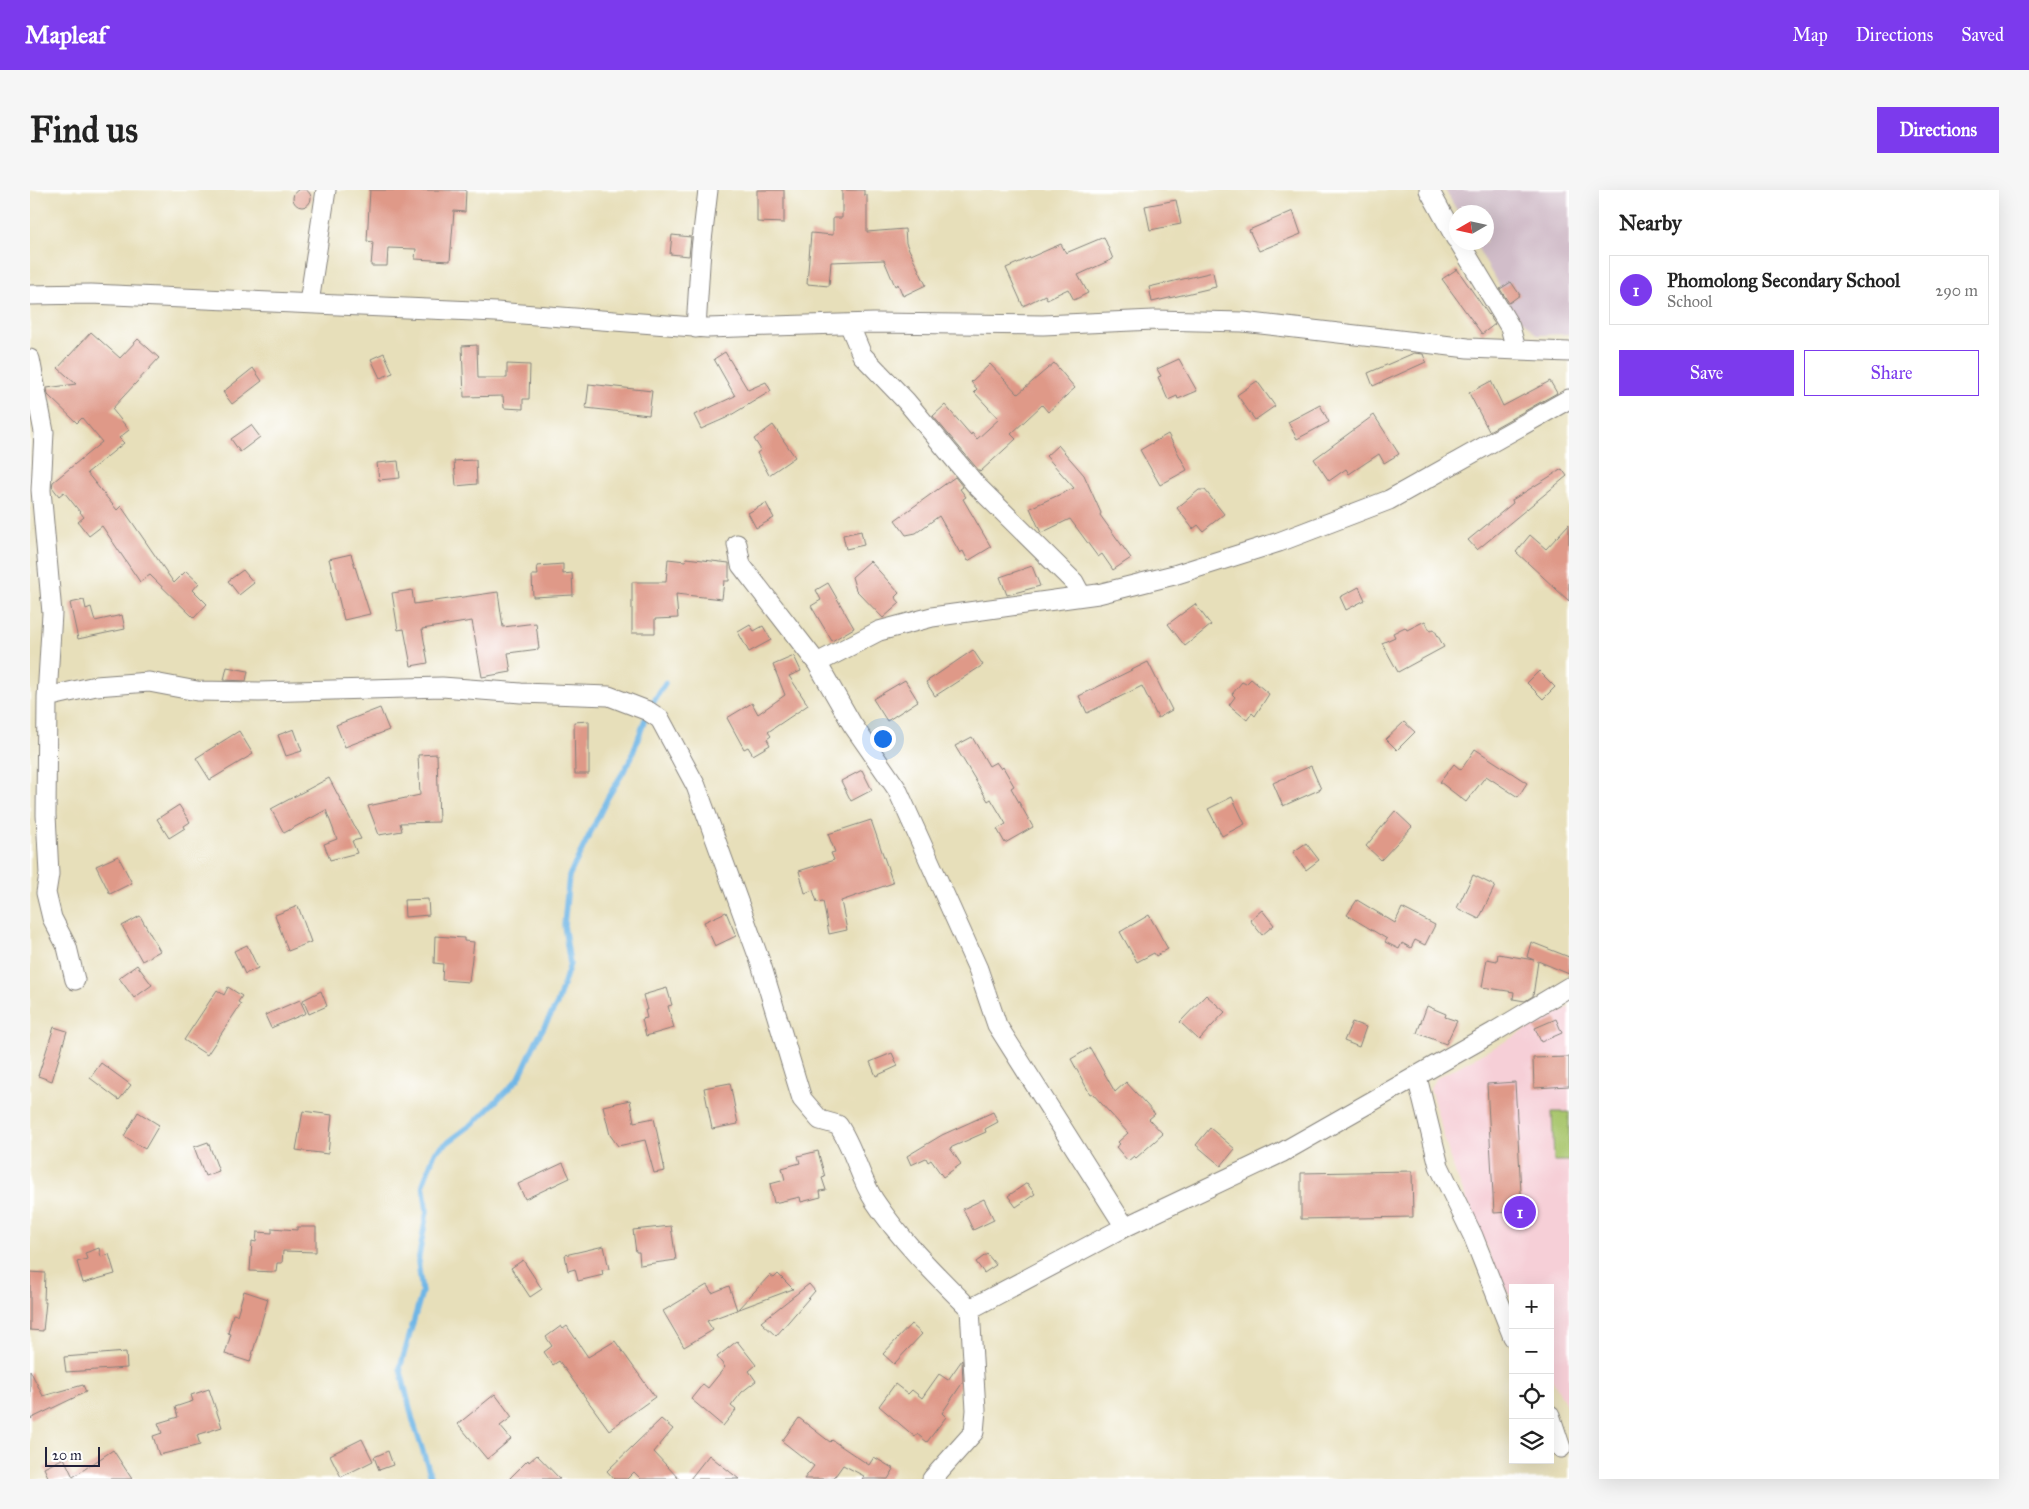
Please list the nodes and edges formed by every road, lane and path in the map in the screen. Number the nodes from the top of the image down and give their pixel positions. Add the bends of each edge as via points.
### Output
1 (326, 190) edge
2 (708, 190) edge
3 (1429, 190) edge
4 (1449, 226) edge
5 (1464, 250) edge
6 (30, 295) edge
7 (309, 303) junction
8 (849, 324) junction
9 (696, 328) junction
10 (1516, 350) junction
11 (1569, 352) edge
12 (30, 359) edge
13 (1569, 399) edge
14 (737, 544) dead end
15 (1081, 595) junction
16 (817, 663) junction
17 (47, 696) junction
18 (75, 980) dead end
19 (1569, 987) edge
20 (1416, 1077) junction
21 (1125, 1227) junction
22 (970, 1309) junction
23 (1509, 1329) edge
24 (1551, 1419) edge
25 (1561, 1448) dead end
26 (932, 1479) edge

1 - 7 street
2 - 9 street
3 - 4 street
5 - 10 street via 1510,327
6 - 7 street via 91,294
7 - 9 street via 496,312
8 - 9 street
8 - 10 street via 1243,322 1468,348
8 - 15 street via 862,356 906,401 976,484 1074,582
10 - 11 street
12 - 17 street via 44,432 41,490 52,613
13 - 15 street via 1389,500 1279,542 1174,575 1098,594
14 - 16 street via 741,564
15 - 16 street via 932,618 879,631
16 - 21 street via 852,724 897,789 978,969 997,1025
17 - 18 street via 49,874 46,893 52,918 67,947
17 - 22 street via 96,686 149,682 197,691 442,687 609,696 654,715 660,719 696,786 761,964 802,1099 820,1120 838,1125 873,1199 916,1256
19 - 20 street
20 - 21 street via 1281,1153
20 - 23 street via 1440,1166 1473,1236
21 - 22 street
22 - 26 street via 976,1410 974,1432
24 - 25 street

